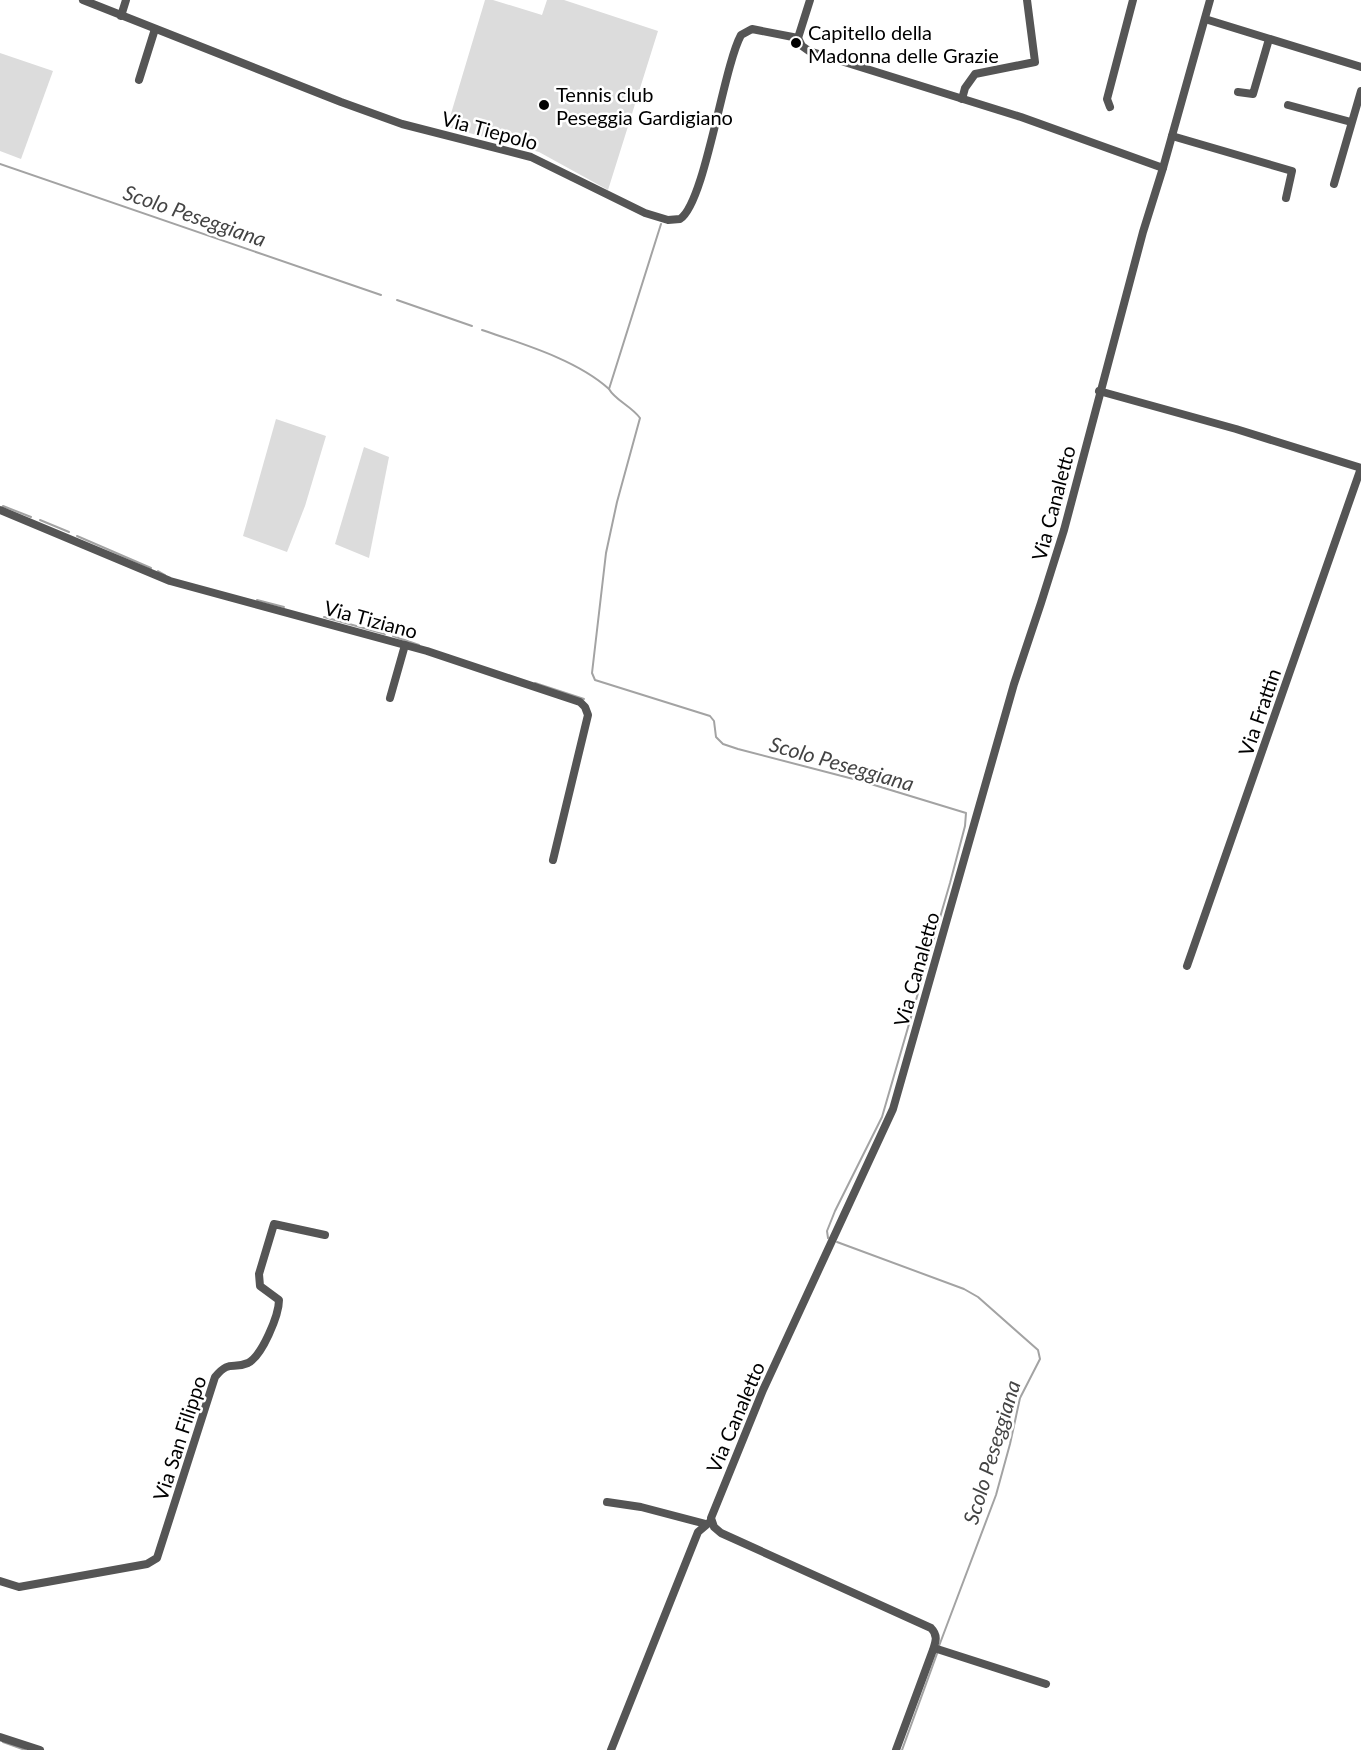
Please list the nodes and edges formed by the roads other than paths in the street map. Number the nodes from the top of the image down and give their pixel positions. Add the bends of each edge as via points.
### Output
1 (83, 0) edge
2 (126, 0) edge
3 (810, 0) edge
4 (1027, 0) edge
5 (1133, 0) edge
6 (1210, 0) edge
7 (121, 16) junction
8 (1205, 19) junction
9 (155, 29) junction
10 (798, 38) junction
11 (1269, 39) junction
12 (1361, 67) edge
13 (139, 80) dead end
14 (1361, 91) edge
15 (1238, 92) dead end
16 (962, 99) junction
17 (1288, 105) dead end
18 (1110, 107) dead end
19 (1351, 122) junction
20 (1172, 136) junction
21 (1163, 168) junction
22 (1334, 184) dead end
23 (1286, 198) dead end
24 (1099, 391) junction
25 (1361, 468) edge
26 (0, 510) edge
27 (405, 645) junction
28 (390, 698) dead end
29 (552, 860) dead end
30 (1187, 966) dead end
31 (325, 1235) dead end
32 (607, 1502) dead end
33 (709, 1522) junction
34 (0, 1581) edge
35 (934, 1648) junction
36 (1046, 1684) dead end
37 (0, 1737) edge
38 (40, 1750) edge
39 (611, 1750) edge
40 (896, 1750) edge

1 - 7 street, Via Tiepolo
2 - 7 street
3 - 10 street
4 - 16 street via 1035,62 975,74
5 - 18 street via 1107,99
6 - 8 street, Via Canaletto
7 - 9 street, Via Tiepolo
8 - 11 street
8 - 20 street, Via Canaletto
9 - 10 street, Via Tiepolo via 402,124 531,157 645,213 674,220 684,217 689,209 741,35 752,29
9 - 13 street
10 - 16 street via 809,51
11 - 12 street
11 - 15 street via 1253,94
14 - 19 street
16 - 21 street
17 - 19 street
19 - 22 street
20 - 21 street, Via Canaletto
20 - 23 street via 1292,171
21 - 24 street, Via Canaletto
24 - 25 street, Via Frattin
24 - 33 street, Via Canaletto via 1064,530 1014,684 893,1109 764,1390
25 - 30 street, Via Frattin
26 - 27 street, Via Tiziano via 170,581
27 - 28 street
27 - 29 street, Via Tiziano via 580,702 585,707 588,715
31 - 34 street, Via San Filippo via 274,1224 259,1274 260,1286 279,1300 279,1313 260,1351 249,1362 223,1367 214,1377 158,1558 147,1564 19,1587
32 - 33 street
33 - 35 street via 721,1533 931,1628 935,1632
33 - 39 street, Via Canaletto via 698,1532
35 - 36 street
35 - 40 street
37 - 38 street

